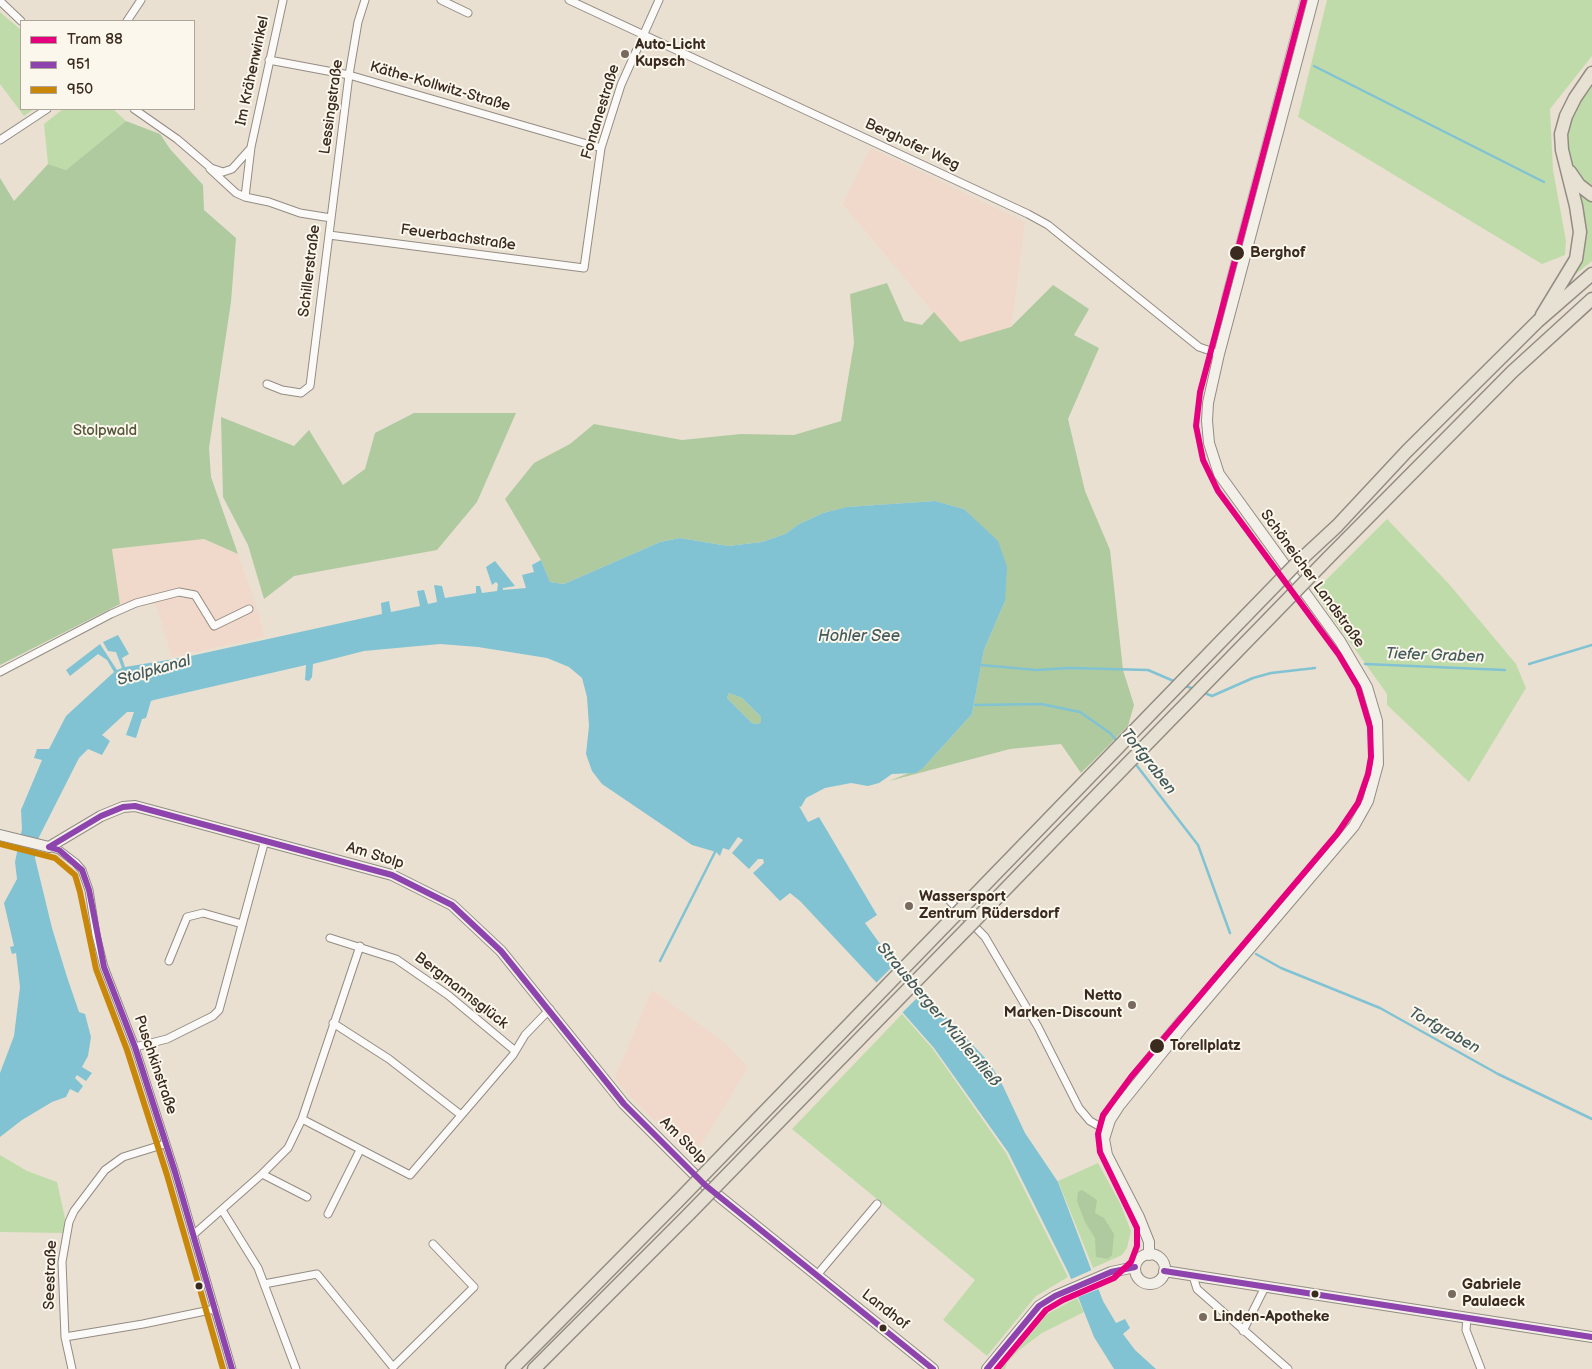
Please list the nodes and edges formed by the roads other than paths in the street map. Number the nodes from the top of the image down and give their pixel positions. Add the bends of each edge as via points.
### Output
1 (141, 0) edge
2 (283, 0) edge
3 (365, 0) edge
4 (441, 0) edge
5 (569, 0) edge
6 (659, 0) edge
7 (1313, 0) edge
8 (0, 1) edge
9 (468, 13) dead end
10 (20, 20) edge
11 (128, 20) edge
12 (642, 34) junction
13 (269, 60) junction
14 (1592, 72) edge
15 (349, 75) junction
16 (45, 110) edge
17 (135, 110) edge
18 (0, 140) edge
19 (250, 147) junction
20 (601, 148) junction
21 (206, 165) junction
22 (1565, 166) junction
23 (1592, 195) edge
24 (245, 197) junction
25 (331, 218) junction
26 (329, 235) junction
27 (584, 268) joint
28 (1592, 274) edge
29 (1592, 299) edge
30 (1538, 321) junction
31 (1219, 354) junction
32 (268, 384) dead end
33 (249, 609) dead end
34 (0, 672) edge
35 (0, 836) edge
36 (265, 840) junction
37 (46, 846) junction
38 (950, 901) dead end
39 (242, 924) junction
40 (330, 938) dead end
41 (360, 946) junction
42 (169, 961) dead end
43 (550, 1009) junction
44 (333, 1024) junction
45 (135, 1047) junction
46 (514, 1050) junction
47 (461, 1115) junction
48 (302, 1119) junction
49 (1106, 1130) junction
50 (165, 1144) junction
51 (360, 1150) junction
52 (262, 1174) junction
53 (705, 1185) joint
54 (307, 1196) dead end
55 (877, 1204) dead end
56 (222, 1210) junction
57 (328, 1214) dead end
58 (193, 1235) junction
59 (433, 1244) dead end
60 (1149, 1254) junction
61 (1135, 1267) junction
62 (1164, 1271) junction
63 (817, 1275) junction
64 (1194, 1276) junction
65 (264, 1284) junction
66 (1264, 1287) junction
67 (215, 1309) junction
68 (1467, 1318) junction
69 (1242, 1331) junction
70 (65, 1337) junction
71 (1592, 1337) edge
72 (72, 1369) edge
73 (232, 1369) edge
74 (296, 1369) edge
75 (512, 1369) edge
76 (534, 1369) edge
77 (933, 1369) edge
78 (987, 1369) edge
79 (1288, 1369) edge
80 (1481, 1369) edge

1 - 11 street
2 - 13 street, Im Krähenwinkel
3 - 15 street, Lessingstraße
4 - 9 street
5 - 12 street, Berghofer Weg
6 - 12 street, Fontanestraße
7 - 31 main road, Schöneicher Landstraße
8 - 10 street
12 - 20 street, Fontanestraße via 621,85
12 - 31 street, Berghofer Weg via 1034,217 1199,347
13 - 15 street, Käthe-Kollwitz-Straße
13 - 19 street, Im Krähenwinkel
14 - 22 highway via 1566,116 1561,134
15 - 20 street, Käthe-Kollwitz-Straße
15 - 25 street, Lessingstraße
16 - 18 street
17 - 21 street, Im Krähenwinkel via 177,139
19 - 21 street, Im Krähenwinkel via 232,169 223,172
19 - 24 street, Im Krähenwinkel
20 - 27 street, Fontanestraße
21 - 24 street via 236,193
22 - 23 highway via 1579,185
22 - 30 highway via 1580,232 1576,259
24 - 25 street, Schillerstraße
25 - 26 street, Schillerstraße
26 - 27 street, Feuerbachstraße
26 - 32 street, Schillerstraße via 310,386 301,393
28 - 30 highway
29 - 76 highway, bridge via 1512,372 1328,558
30 - 75 highway, bridge via 1407,451
31 - 49 main road, Schöneicher Landstraße via 1206,414 1216,467 1228,489 1358,670 1375,714 1378,764 1372,792 1354,826 1119,1106
33 - 34 street via 214,626 195,595 179,592 136,603
35 - 37 main road
36 - 37 main road, Am Stolp via 135,806 101,816
36 - 39 street
36 - 43 main road, Am Stolp via 392,875 452,905 501,951
37 - 45 street, Puschkinstraße via 59,850 82,870 104,967
38 - 49 street via 985,937 1038,1027 1079,1108 1090,1121
39 - 42 street via 203,912 187,917
39 - 45 street via 219,1010 167,1039
40 - 41 street, Bergmannsglück
41 - 44 street
41 - 46 street, Bergmannsglück via 396,959 448,995
43 - 46 street, Bergmannsglück
43 - 53 main road, Am Stolp via 624,1104
44 - 47 street via 388,1059
44 - 48 street
45 - 50 street, Puschkinstraße
46 - 47 street, Bergmannsglück
47 - 51 street, Bergmannsglück via 410,1175
48 - 51 street, Bergmannsglück
48 - 52 street via 288,1148
49 - 60 main road via 1104,1143 1107,1155 1139,1217 1149,1242
50 - 58 street, Puschkinstraße
50 - 70 street, Seestraße via 114,1162 74,1211 65,1236 62,1262
51 - 57 street
52 - 54 street
52 - 56 street
53 - 63 main road, Landhof
55 - 63 street
56 - 58 street
56 - 65 street via 254,1261
58 - 67 street, Puschkinstraße
59 - 65 street via 474,1287 393,1367 317,1274
60 - 61 main road via 1140,1258
60 - 62 main road via 1161,1260
61 - 62 main road via 1137,1276 1148,1284 1160,1280
61 - 78 main road via 1111,1272 1039,1306
62 - 64 main road
63 - 77 main road, Landhof
64 - 66 main road
64 - 69 street via 1197,1289
65 - 74 street
66 - 68 main road
66 - 69 street
67 - 70 street
67 - 73 street, Puschkinstraße
68 - 71 main road
68 - 80 street via 1466,1330
69 - 79 street
70 - 72 street, Seestraße

